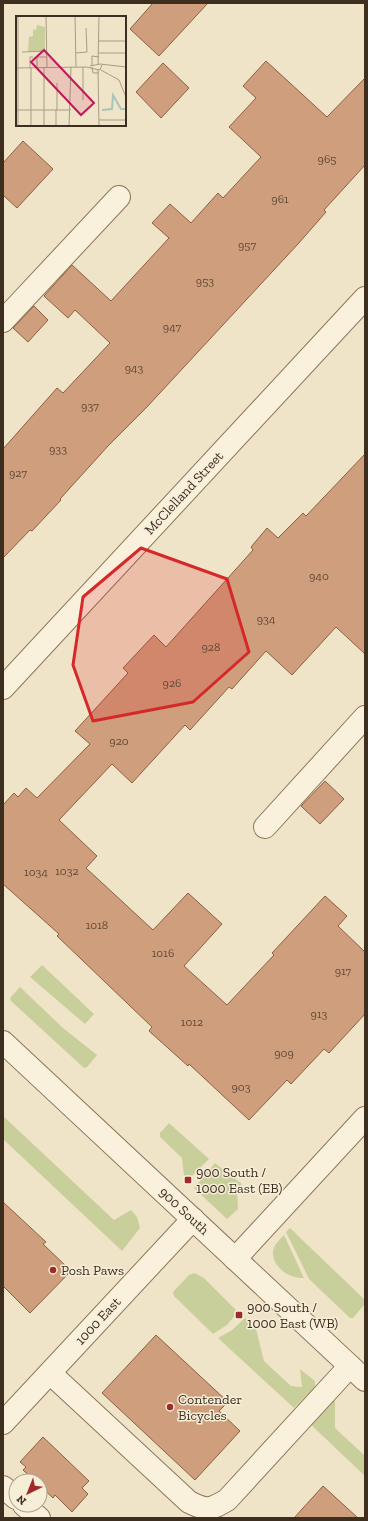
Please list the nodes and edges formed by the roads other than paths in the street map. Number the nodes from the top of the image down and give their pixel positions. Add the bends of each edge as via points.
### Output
1 (119, 198) dead end
2 (365, 298) edge
3 (3, 321) edge
4 (3, 688) edge
5 (365, 717) edge
6 (265, 827) dead end
7 (3, 1042) edge
8 (365, 1118) edge
9 (193, 1219) junction
10 (235, 1258) junction
11 (50, 1373) junction
12 (358, 1373) edge
13 (7, 1411) edge

1 - 3 street
2 - 4 street, McClelland Street
5 - 6 street
7 - 9 street, 900 South
8 - 10 street
9 - 10 street, 900 South
9 - 11 street, 1000 East
10 - 12 street, 900 South
11 - 12 street via 189,1502 202,1509 214,1508 227,1500
11 - 13 street, 1000 East

